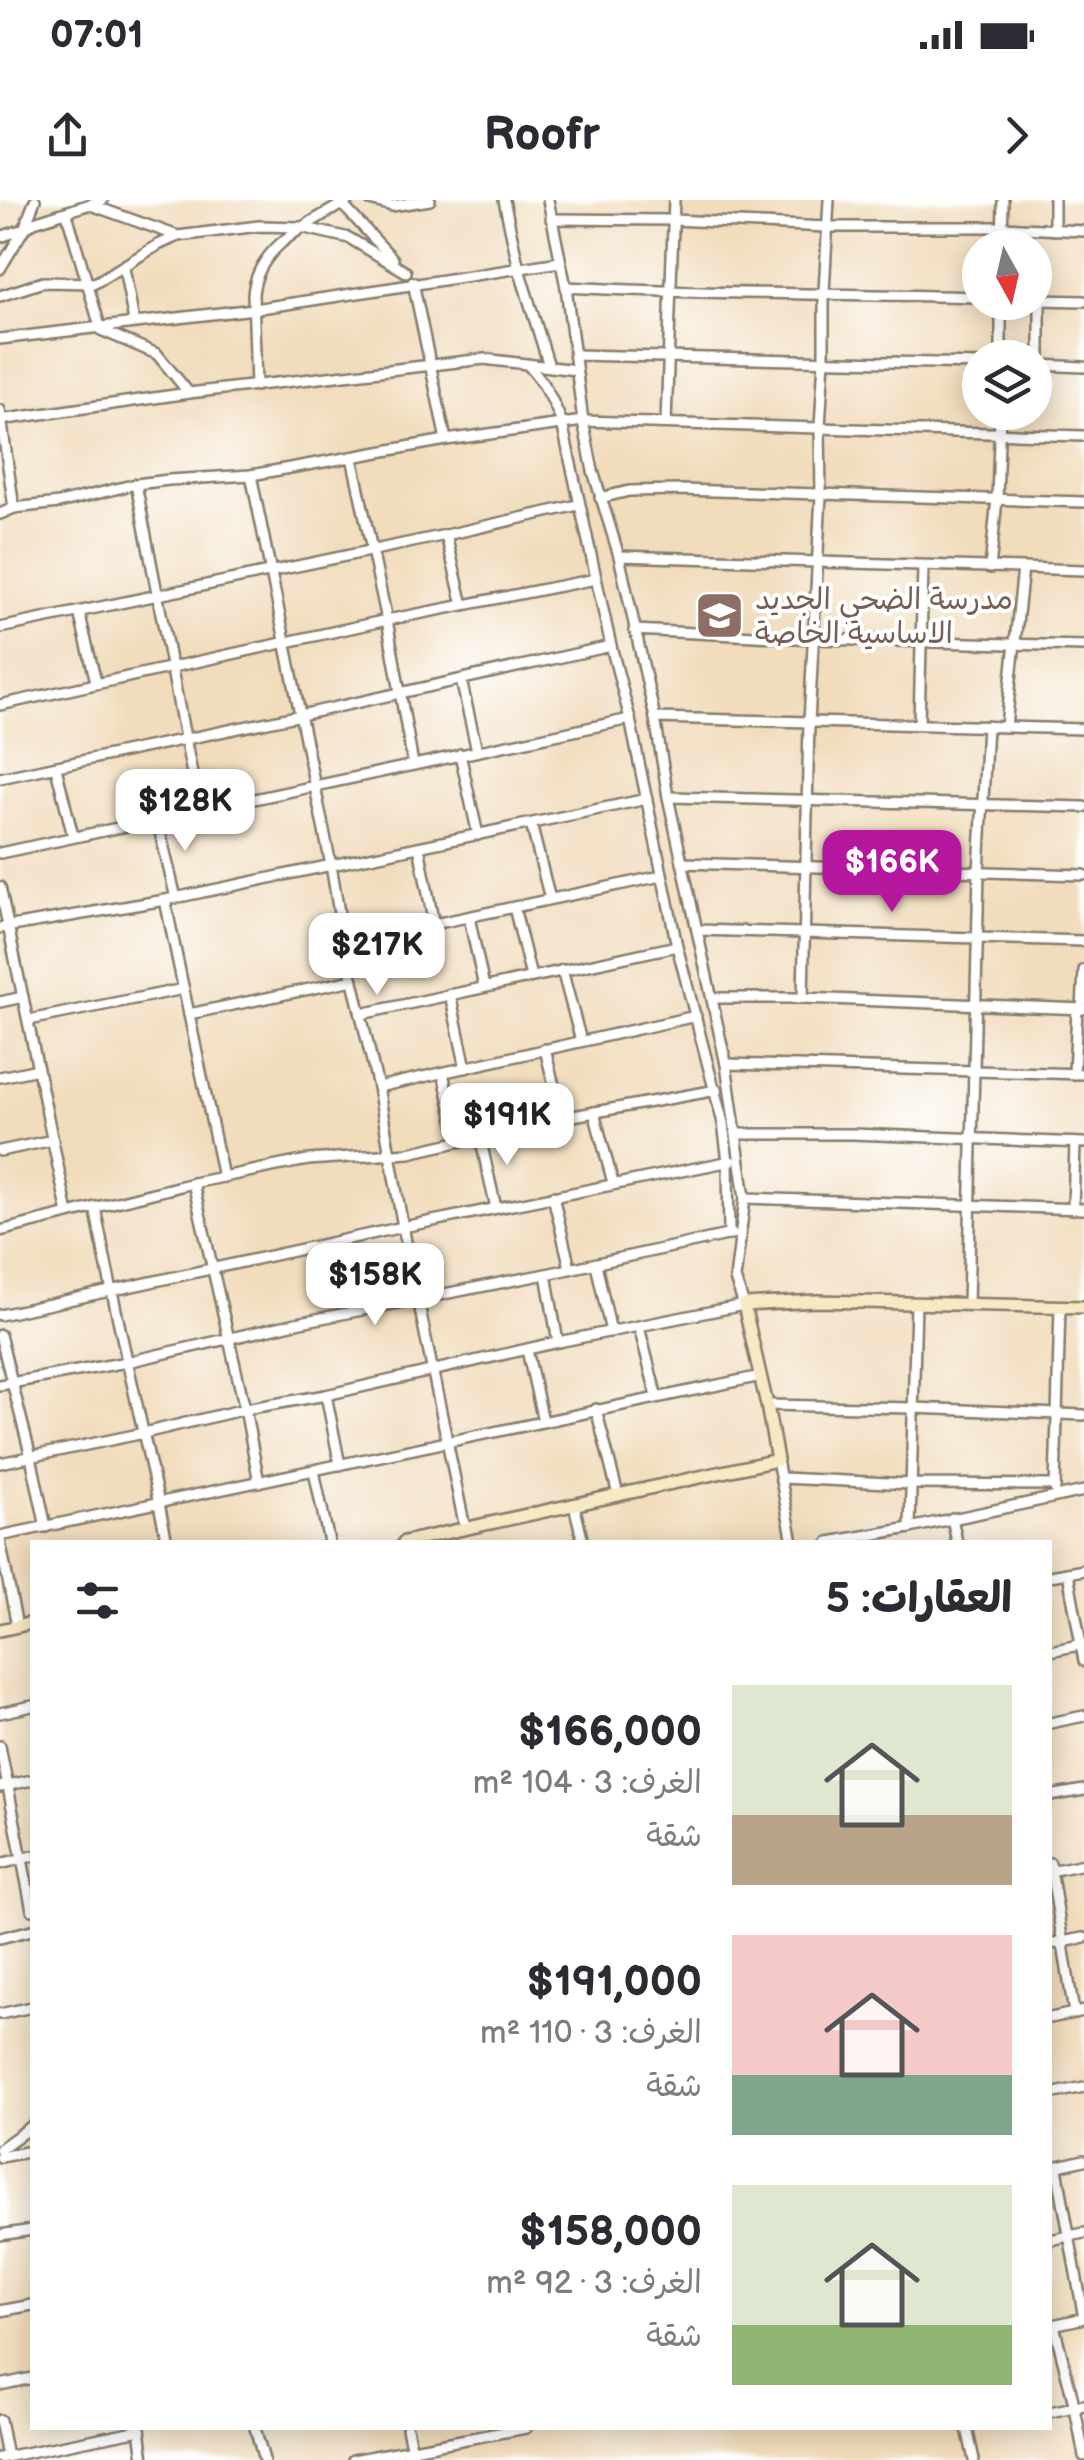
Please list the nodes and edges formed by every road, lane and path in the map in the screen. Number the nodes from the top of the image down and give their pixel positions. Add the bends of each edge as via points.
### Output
1 (34, 200) edge
2 (104, 200) edge
3 (370, 200) edge
4 (430, 200) edge
5 (504, 200) edge
6 (548, 200) edge
7 (674, 200) edge
8 (828, 200) edge
9 (1003, 200) edge
10 (1054, 200) edge
11 (343, 202) edge
12 (90, 205) junction
13 (67, 214) junction
14 (551, 219) junction
15 (673, 220) junction
16 (302, 227) junction
17 (1002, 227) junction
18 (827, 228) junction
19 (24, 229) junction
20 (1054, 230) junction
21 (1084, 232) edge
22 (178, 236) junction
23 (0, 238) edge
24 (560, 262) junction
25 (124, 268) junction
26 (519, 268) junction
27 (0, 269) edge
28 (406, 272) junction
29 (87, 284) junction
30 (415, 284) junction
31 (566, 287) junction
32 (824, 292) junction
33 (670, 293) junction
34 (0, 296) edge
35 (962, 296) edge
36 (1052, 300) edge
37 (1084, 301) edge
38 (254, 308) junction
39 (134, 322) junction
40 (98, 326) junction
41 (0, 339) edge
42 (574, 356) junction
43 (668, 358) junction
44 (824, 359) junction
45 (962, 363) edge
46 (431, 364) junction
47 (527, 364) junction
48 (549, 366) junction
49 (1052, 366) edge
50 (1084, 367) edge
51 (576, 370) junction
52 (256, 386) junction
53 (189, 393) junction
54 (1, 417) edge
55 (583, 421) junction
56 (562, 423) junction
57 (666, 423) junction
58 (820, 427) junction
59 (999, 430) edge
60 (999, 434) junction
61 (1084, 436) edge
62 (446, 440) junction
63 (352, 456) junction
64 (251, 475) junction
65 (136, 484) junction
66 (820, 495) junction
67 (600, 498) junction
68 (997, 499) junction
69 (1084, 502) edge
70 (578, 505) junction
71 (14, 508) junction
72 (0, 514) edge
73 (446, 535) junction
74 (371, 550) junction
75 (618, 556) junction
76 (816, 562) junction
77 (923, 567) junction
78 (990, 568) junction
79 (1023, 568) junction
80 (272, 570) junction
81 (1084, 570) edge
82 (596, 579) junction
83 (157, 596) junction
84 (463, 605) junction
85 (79, 612) junction
86 (387, 620) junction
87 (0, 628) edge
88 (634, 630) junction
89 (814, 639) junction
90 (921, 641) junction
91 (286, 642) junction
92 (1015, 644) junction
93 (611, 646) junction
94 (1084, 646) edge
95 (170, 666) junction
96 (460, 680) junction
97 (96, 682) junction
98 (400, 693) junction
99 (0, 705) edge
100 (302, 715) junction
101 (655, 718) junction
102 (630, 719) junction
103 (809, 722) junction
104 (919, 724) junction
105 (987, 726) junction
106 (1006, 726) junction
107 (1084, 729) edge
108 (186, 739) junction
109 (477, 751) junction
110 (460, 754) junction
111 (413, 764) junction
112 (56, 768) junction
113 (0, 778) edge
114 (315, 785) junction
115 (668, 797) junction
116 (647, 799) junction
117 (808, 799) junction
118 (982, 805) junction
119 (1084, 807) edge
120 (199, 810) junction
121 (157, 818) junction
122 (530, 824) junction
123 (478, 835) junction
124 (73, 836) junction
125 (419, 847) junction
126 (0, 853) edge
127 (682, 863) junction
128 (332, 865) junction
129 (805, 865) junction
130 (979, 872) junction
131 (1084, 875) edge
132 (661, 876) junction
133 (0, 887) edge
134 (550, 898) junction
135 (171, 899) junction
136 (514, 907) junction
137 (469, 917) junction
138 (434, 925) junction
139 (4, 928) edge
140 (698, 930) junction
141 (804, 932) junction
142 (978, 937) junction
143 (1084, 941) edge
144 (344, 943) junction
145 (677, 946) junction
146 (562, 970) junction
147 (1084, 970) edge
148 (532, 977) junction
149 (353, 980) junction
150 (484, 987) junction
151 (184, 989) junction
152 (450, 994) junction
153 (23, 997) junction
154 (712, 998) junction
155 (803, 998) junction
156 (0, 1002) edge
157 (976, 1004) junction
158 (1081, 1009) edge
159 (189, 1014) junction
160 (361, 1014) junction
161 (696, 1016) junction
162 (29, 1020) junction
163 (582, 1041) junction
164 (545, 1049) junction
165 (726, 1064) junction
166 (38, 1068) junction
167 (466, 1068) junction
168 (443, 1072) junction
169 (973, 1072) junction
170 (1079, 1074) edge
171 (0, 1077) edge
172 (378, 1088) junction
173 (729, 1088) junction
174 (715, 1091) junction
175 (594, 1112) junction
176 (562, 1118) junction
177 (736, 1134) junction
178 (480, 1137) junction
179 (53, 1140) junction
180 (972, 1140) junction
181 (459, 1142) junction
182 (1079, 1143) edge
183 (0, 1150) edge
184 (392, 1154) junction
185 (740, 1159) junction
186 (728, 1161) junction
187 (223, 1177) junction
188 (193, 1184) junction
189 (613, 1184) junction
190 (552, 1196) junction
191 (744, 1198) junction
192 (968, 1206) junction
193 (95, 1207) junction
194 (496, 1208) junction
195 (1079, 1209) edge
196 (68, 1214) junction
197 (403, 1227) junction
198 (0, 1231) edge
199 (742, 1232) junction
200 (729, 1234) junction
201 (596, 1264) junction
202 (570, 1268) junction
203 (212, 1270) junction
204 (546, 1274) junction
205 (111, 1290) junction
206 (418, 1300) junction
207 (916, 1303) junction
208 (968, 1304) junction
209 (744, 1305) junction
210 (1060, 1306) junction
211 (1084, 1307) edge
212 (0, 1315) edge
213 (639, 1327) junction
214 (611, 1332) junction
215 (0, 1336) edge
216 (229, 1338) junction
217 (558, 1342) junction
218 (526, 1350) junction
219 (127, 1362) junction
220 (434, 1370) junction
221 (761, 1376) junction
222 (12, 1382) junction
223 (0, 1385) edge
224 (326, 1395) junction
225 (657, 1397) junction
226 (767, 1406) junction
227 (914, 1408) junction
228 (245, 1409) junction
229 (596, 1409) junction
230 (1058, 1414) junction
231 (1084, 1415) edge
232 (543, 1421) junction
233 (144, 1433) junction
234 (448, 1440) junction
235 (31, 1456) junction
236 (777, 1460) junction
237 (0, 1463) edge
238 (340, 1465) junction
239 (314, 1471) junction
240 (781, 1478) junction
241 (259, 1482) junction
242 (911, 1484) junction
243 (1055, 1491) junction
244 (1084, 1491) edge
245 (618, 1495) junction
246 (158, 1502) junction
247 (574, 1505) junction
248 (952, 1518) junction
249 (46, 1527) junction
250 (466, 1528) junction
251 (910, 1528) junction
252 (0, 1539) edge
253 (166, 1540) edge
254 (329, 1540) edge
255 (422, 1540) edge
256 (583, 1540) edge
257 (793, 1540) edge
258 (841, 1540) edge
259 (957, 1540) edge
260 (1084, 1570) edge
261 (1068, 1573) junction
262 (1052, 1576) edge
263 (30, 1623) edge
264 (17, 1626) junction
265 (0, 1630) edge
266 (1083, 1645) edge
267 (1052, 1651) edge
268 (1084, 1660) edge
269 (30, 1706) edge
270 (0, 1713) edge
271 (1084, 1716) edge
272 (1052, 1722) edge
273 (0, 1746) edge
274 (30, 1780) edge
275 (4, 1786) edge
276 (1084, 1790) edge
277 (1052, 1796) edge
278 (28, 1858) edge
279 (0, 1864) edge
280 (1084, 1864) edge
281 (1052, 1868) edge
282 (1052, 1880) edge
283 (30, 1884) edge
284 (30, 1930) edge
285 (0, 1938) edge
286 (1084, 1938) edge
287 (1062, 1942) junction
288 (1052, 1944) edge
289 (30, 2008) edge
290 (1079, 2012) edge
291 (0, 2014) edge
292 (1052, 2018) edge
293 (1084, 2087) edge
294 (1052, 2094) edge
295 (30, 2127) edge
296 (0, 2149) edge
297 (30, 2151) edge
298 (0, 2158) edge
299 (1084, 2160) edge
300 (1053, 2168) edge
301 (30, 2230) edge
302 (1084, 2234) edge
303 (0, 2236) edge
304 (1070, 2236) junction
305 (1052, 2240) edge
306 (30, 2304) edge
307 (0, 2311) edge
308 (1084, 2318) edge
309 (1052, 2325) edge
310 (30, 2378) edge
311 (0, 2385) edge
312 (1080, 2406) edge
313 (1052, 2412) edge
314 (0, 2420) edge
315 (135, 2430) edge
316 (140, 2430) edge
317 (255, 2430) edge
318 (517, 2430) edge
319 (968, 2430) edge
320 (413, 2454) edge
321 (1084, 2456) edge
322 (5, 2458) edge
323 (144, 2460) edge
324 (264, 2460) edge
325 (353, 2460) edge
326 (974, 2460) edge

1 - 19 street
2 - 12 street
3 - 4 street via 392,206
5 - 26 street
6 - 14 street
7 - 15 street
8 - 18 street
9 - 17 street
10 - 20 street
11 - 16 street
11 - 28 street
12 - 13 street
12 - 22 street
13 - 19 street
13 - 29 street
14 - 15 street
14 - 24 street
15 - 18 street
15 - 33 street
16 - 22 street
16 - 28 street via 355,240
16 - 38 street via 268,257 255,282
17 - 18 street
17 - 20 street
18 - 32 street
19 - 23 street
19 - 27 street
20 - 21 street
22 - 25 street
24 - 26 street
24 - 31 street
25 - 29 street
25 - 39 street
26 - 30 street
26 - 48 street
28 - 30 street
29 - 34 street via 43,282
29 - 40 street
30 - 38 street
30 - 46 street
31 - 33 street
31 - 42 street
32 - 33 street
32 - 35 street
32 - 44 street
33 - 43 street
36 - 37 street
38 - 39 street
38 - 52 street
39 - 40 street
40 - 41 street
40 - 53 street via 157,354
42 - 43 street
42 - 51 street
43 - 44 street
43 - 57 street
44 - 45 street
44 - 58 street
46 - 47 street
46 - 52 street
46 - 62 street
47 - 48 street
47 - 56 street
48 - 51 street
49 - 50 street
51 - 55 street
52 - 53 street
53 - 54 street
54 - 71 street
55 - 56 street
55 - 57 street
55 - 67 street
56 - 62 street
56 - 70 street
57 - 58 street
58 - 60 street
58 - 66 street
59 - 60 street
60 - 61 street
60 - 68 street
62 - 63 street
63 - 64 street
63 - 74 street
64 - 65 street
64 - 80 street
65 - 71 street
65 - 83 street
66 - 67 street via 680,490
66 - 68 street
66 - 76 street
67 - 75 street
68 - 69 street
68 - 78 street
70 - 73 street
70 - 82 street
71 - 72 street
73 - 74 street
73 - 84 street
74 - 80 street
74 - 86 street
75 - 76 street
75 - 88 street
76 - 77 street
76 - 89 street
77 - 78 street
77 - 90 street
78 - 79 street
79 - 81 street
79 - 92 street
80 - 83 street
80 - 91 street
82 - 84 street
82 - 93 street
83 - 85 street
83 - 95 street
84 - 86 street
85 - 87 street
85 - 97 street
86 - 91 street
86 - 98 street
88 - 89 street
88 - 101 street
89 - 90 street
89 - 103 street
90 - 92 street
90 - 104 street
91 - 95 street
91 - 100 street
92 - 94 street
92 - 106 street
93 - 96 street
93 - 102 street
95 - 97 street
95 - 108 street
96 - 98 street
96 - 109 street
97 - 99 street
98 - 100 street
98 - 111 street
100 - 108 street
100 - 114 street
101 - 103 street
101 - 115 street
102 - 109 street
102 - 116 street
103 - 104 street
103 - 117 street
104 - 105 street
105 - 106 street
105 - 118 street
106 - 107 street
108 - 112 street
108 - 120 street
109 - 110 street
110 - 111 street
110 - 123 street
111 - 114 street
112 - 113 street
112 - 124 street
114 - 120 street
114 - 128 street
115 - 117 street
115 - 127 street
116 - 122 street
116 - 132 street
117 - 118 street
117 - 129 street
118 - 119 street
118 - 130 street
120 - 121 street
121 - 124 street
121 - 135 street
122 - 123 street
122 - 134 street
123 - 125 street
124 - 126 street
125 - 128 street
125 - 138 street
127 - 129 street
127 - 140 street
128 - 135 street
128 - 144 street
129 - 130 street
129 - 141 street
130 - 131 street
130 - 142 street
132 - 134 street
132 - 145 street
133 - 139 street
134 - 136 street
135 - 139 street
135 - 151 street
136 - 137 street
136 - 148 street
137 - 138 street
137 - 150 street
138 - 144 street
139 - 153 street
140 - 141 street
140 - 154 street
141 - 142 street
141 - 155 street
142 - 143 street
142 - 157 street
144 - 149 street
145 - 146 street
145 - 161 street
146 - 148 street
146 - 163 street
147 - 158 street
148 - 150 street
149 - 159 street
149 - 160 street
150 - 152 street
151 - 159 street
151 - 162 street
152 - 160 street
152 - 167 street
153 - 156 street
153 - 162 street
154 - 155 street
154 - 165 street
155 - 157 street
157 - 158 street
157 - 169 street
158 - 170 street
159 - 187 street
160 - 172 street
161 - 163 street
161 - 174 street
162 - 166 street
163 - 164 street
164 - 167 street
164 - 176 street
165 - 169 street
165 - 173 street
166 - 171 street
166 - 179 street
167 - 168 street
168 - 172 street
168 - 181 street
169 - 170 street
169 - 180 street
172 - 184 street
173 - 174 street
173 - 177 street
174 - 175 street
174 - 186 street
175 - 176 street
175 - 189 street
176 - 178 street
177 - 180 street
177 - 185 street
178 - 181 street
178 - 194 street
179 - 183 street
179 - 196 street
180 - 182 street
180 - 192 street
181 - 184 street
182 - 195 street
184 - 187 street via 308,1160
184 - 197 street
185 - 186 street
185 - 191 street
186 - 189 street
186 - 200 street
187 - 188 street
188 - 193 street
188 - 203 street
189 - 190 street
190 - 194 street
190 - 202 street
191 - 192 street
191 - 199 street
192 - 195 street
192 - 208 street
193 - 196 street
193 - 205 street
194 - 197 street
196 - 198 street
197 - 203 street
197 - 206 street
199 - 200 street
199 - 209 street via 735,1279
200 - 201 street
201 - 202 street
201 - 214 street
202 - 204 street
203 - 205 street
203 - 216 street
204 - 206 street
204 - 217 street
205 - 212 street
205 - 219 street
206 - 216 street
206 - 220 street
207 - 208 main road
207 - 209 main road
207 - 227 street
208 - 210 main road
209 - 213 street
209 - 221 main road
210 - 211 main road
210 - 230 street
213 - 214 street
213 - 225 street
214 - 217 street
215 - 222 street
216 - 219 street
216 - 228 street
217 - 218 street
218 - 220 street
218 - 232 street
219 - 222 street
219 - 233 street
220 - 224 street
220 - 234 street
221 - 225 street
221 - 226 main road
222 - 223 street
222 - 235 street
224 - 228 street
224 - 238 street
225 - 229 street
226 - 227 street
226 - 236 main road
227 - 230 street
227 - 242 street
228 - 233 street
228 - 241 street
229 - 232 street
229 - 245 street
230 - 231 street
230 - 243 street
232 - 234 street
233 - 235 street
233 - 246 street
234 - 238 street
234 - 250 street
235 - 237 street
235 - 249 street
236 - 240 street
236 - 245 main road
238 - 239 street
239 - 241 street
239 - 254 street
240 - 242 street
240 - 257 street
241 - 246 street
242 - 243 street
242 - 251 street
243 - 244 street
243 - 248 street
245 - 247 main road
246 - 249 street
246 - 253 street
247 - 250 main road
247 - 256 street
248 - 251 street
248 - 259 street
249 - 252 street
250 - 255 main road
251 - 258 street
252 - 264 street
260 - 261 street
261 - 262 street
261 - 266 street
263 - 264 main road
264 - 265 main road
266 - 267 street
266 - 268 street
269 - 270 street
271 - 272 street
273 - 275 street
274 - 275 street
275 - 278 street
276 - 277 street
278 - 279 street
278 - 283 street
280 - 281 street
282 - 287 street
284 - 285 street
286 - 287 street
287 - 288 street
287 - 290 street
289 - 291 street
290 - 292 street
293 - 294 street
295 - 296 street
297 - 298 street
299 - 300 street
300 - 304 street
301 - 303 street
302 - 304 street
304 - 305 street
304 - 308 street
306 - 307 street
308 - 309 street
309 - 312 street
310 - 311 street
312 - 313 street
312 - 321 street
314 - 322 street
315 - 322 street
316 - 323 street
317 - 324 street
318 - 320 street
319 - 326 street
320 - 325 street

